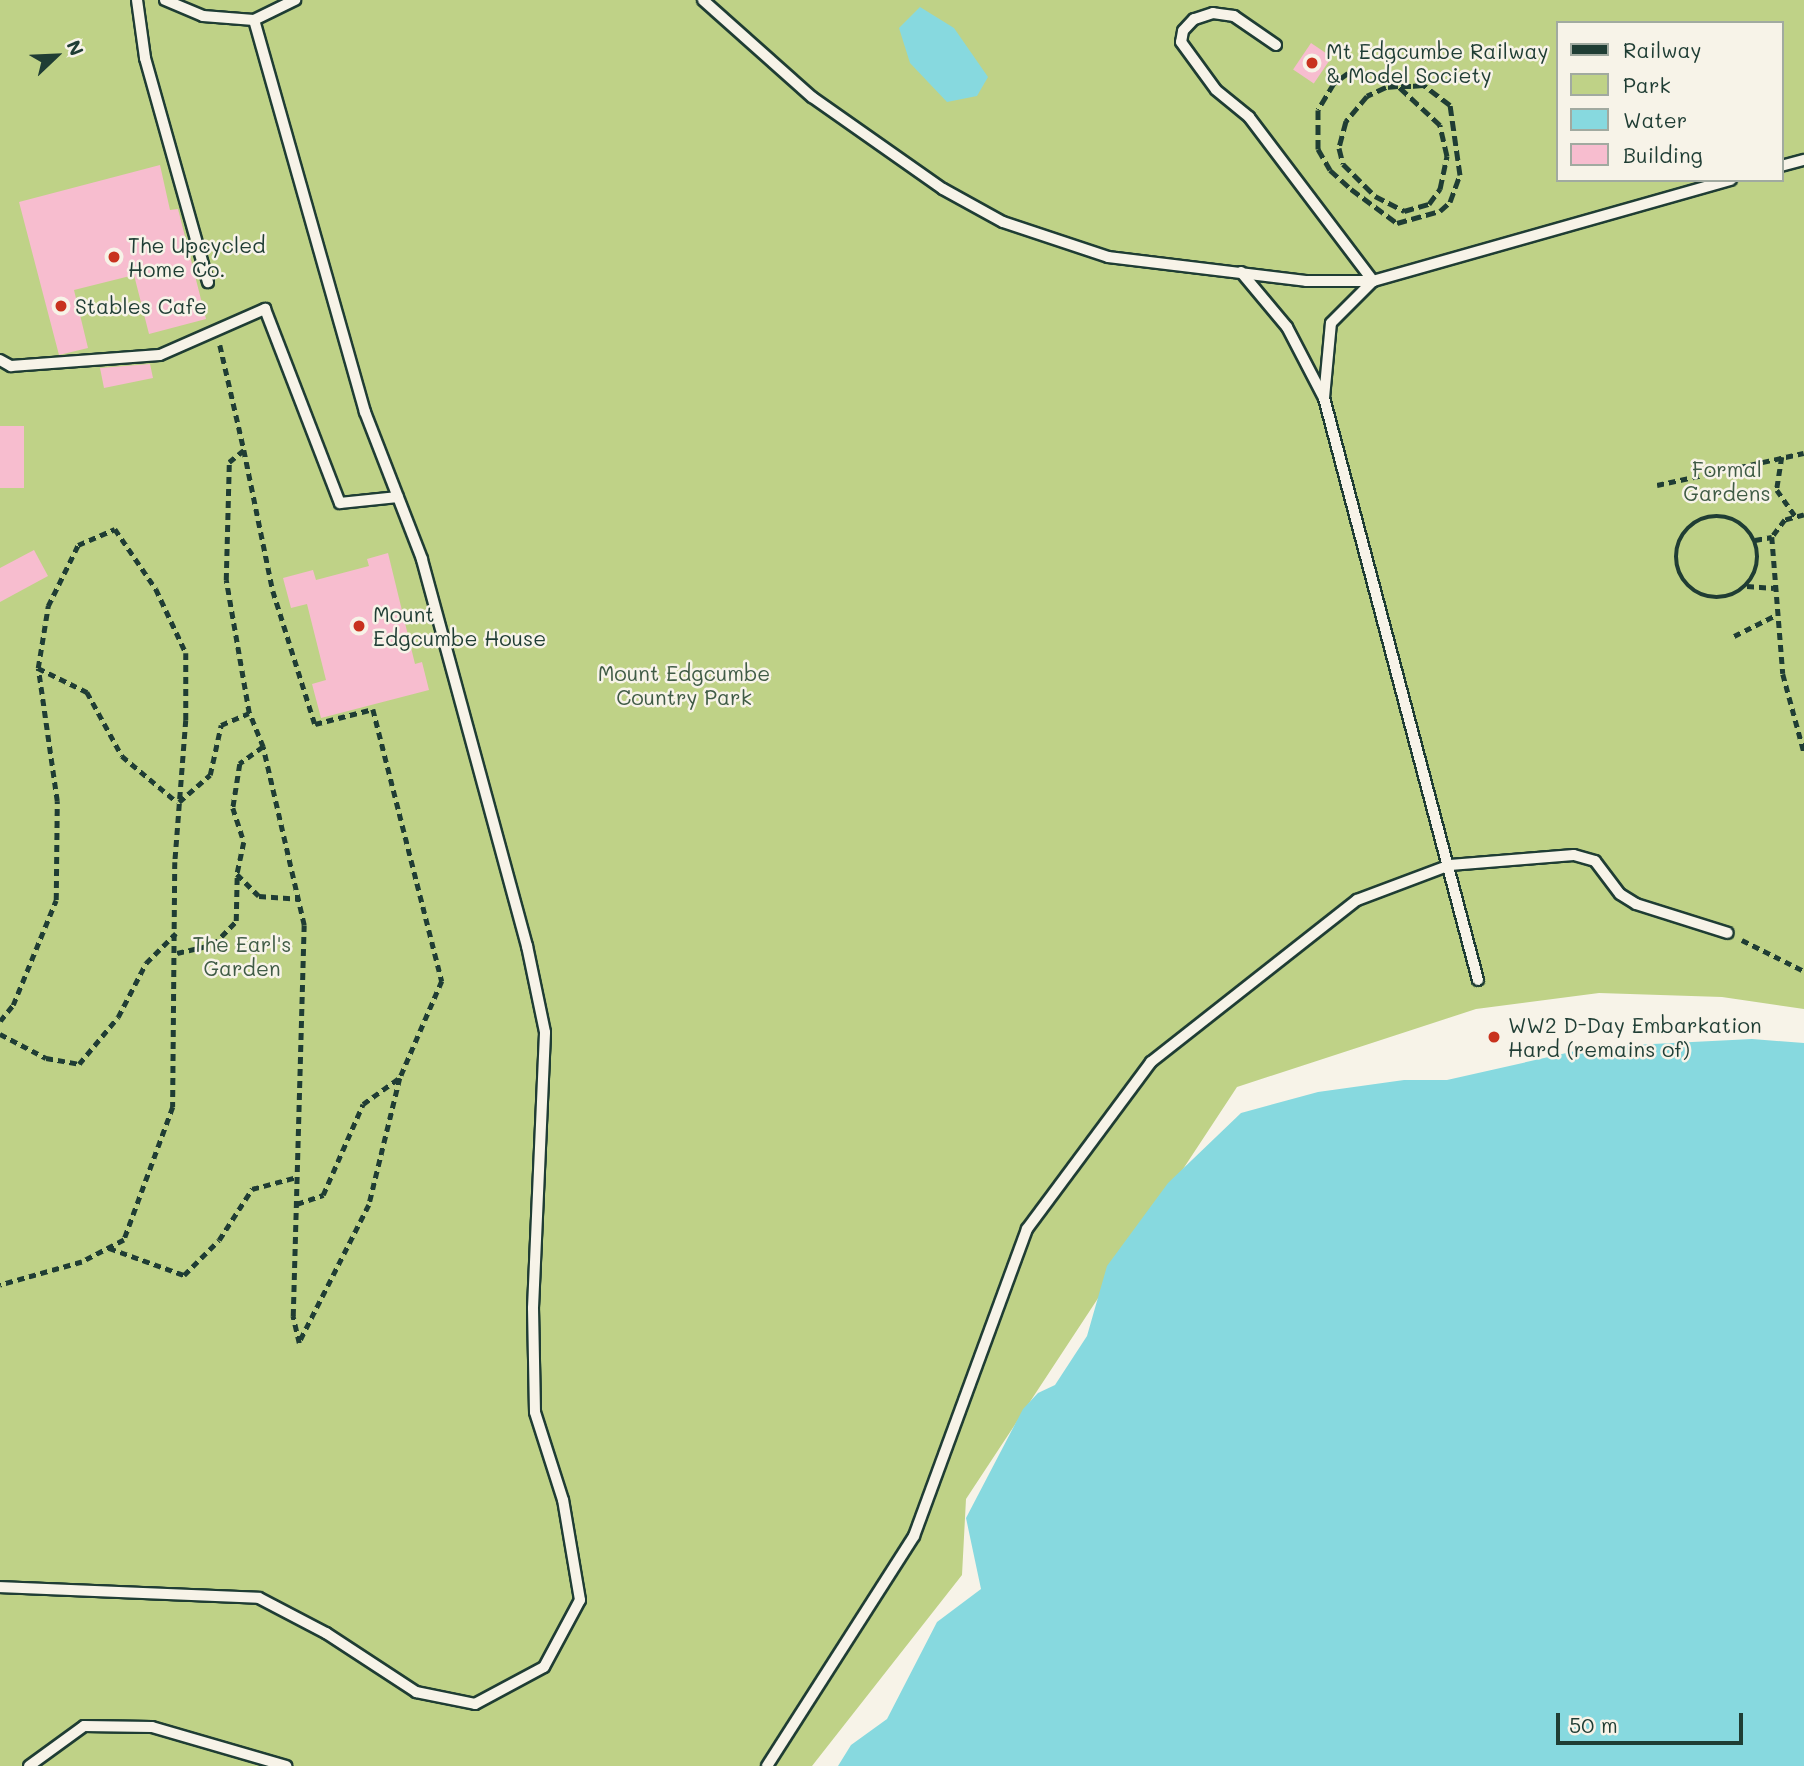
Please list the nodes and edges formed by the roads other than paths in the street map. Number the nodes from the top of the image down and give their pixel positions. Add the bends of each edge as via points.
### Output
1 (136, 0) edge
2 (165, 0) edge
3 (295, 0) edge
4 (703, 0) edge
5 (254, 20) junction
6 (1276, 45) dead end
7 (1804, 160) edge
8 (1783, 165) edge
9 (1724, 182) edge
10 (1241, 272) junction
11 (1373, 281) junction
12 (208, 282) dead end
13 (0, 360) edge
14 (1324, 398) junction
15 (398, 497) junction
16 (1450, 865) junction
17 (1728, 933) road end
18 (1478, 980) dead end
19 (0, 1587) edge
20 (29, 1766) edge
21 (286, 1766) edge
22 (767, 1766) edge

1 - 12 lane via 145,58
2 - 5 lane via 203,16
3 - 5 lane
4 - 10 lane via 812,97 943,189 1003,222 1108,257
5 - 15 lane via 365,412
6 - 11 lane via 1234,16 1213,13 1194,19 1181,41 1216,90 1249,117
7 - 8 lane
9 - 11 lane
10 - 11 lane via 1306,281
10 - 14 lane via 1287,327
11 - 14 lane via 1331,323
13 - 15 lane via 11,366 160,355 265,309 340,503
14 - 16 lane
15 - 19 lane via 422,559 461,698 545,1032 533,1308 535,1412 563,1500 580,1600 544,1668 475,1704 416,1692 326,1633 259,1598
16 - 17 lane via 1574,855 1595,861 1620,894 1636,904
16 - 18 lane
16 - 22 lane via 1357,900 1151,1062 1027,1229 914,1536
20 - 21 lane via 84,1726 152,1727

